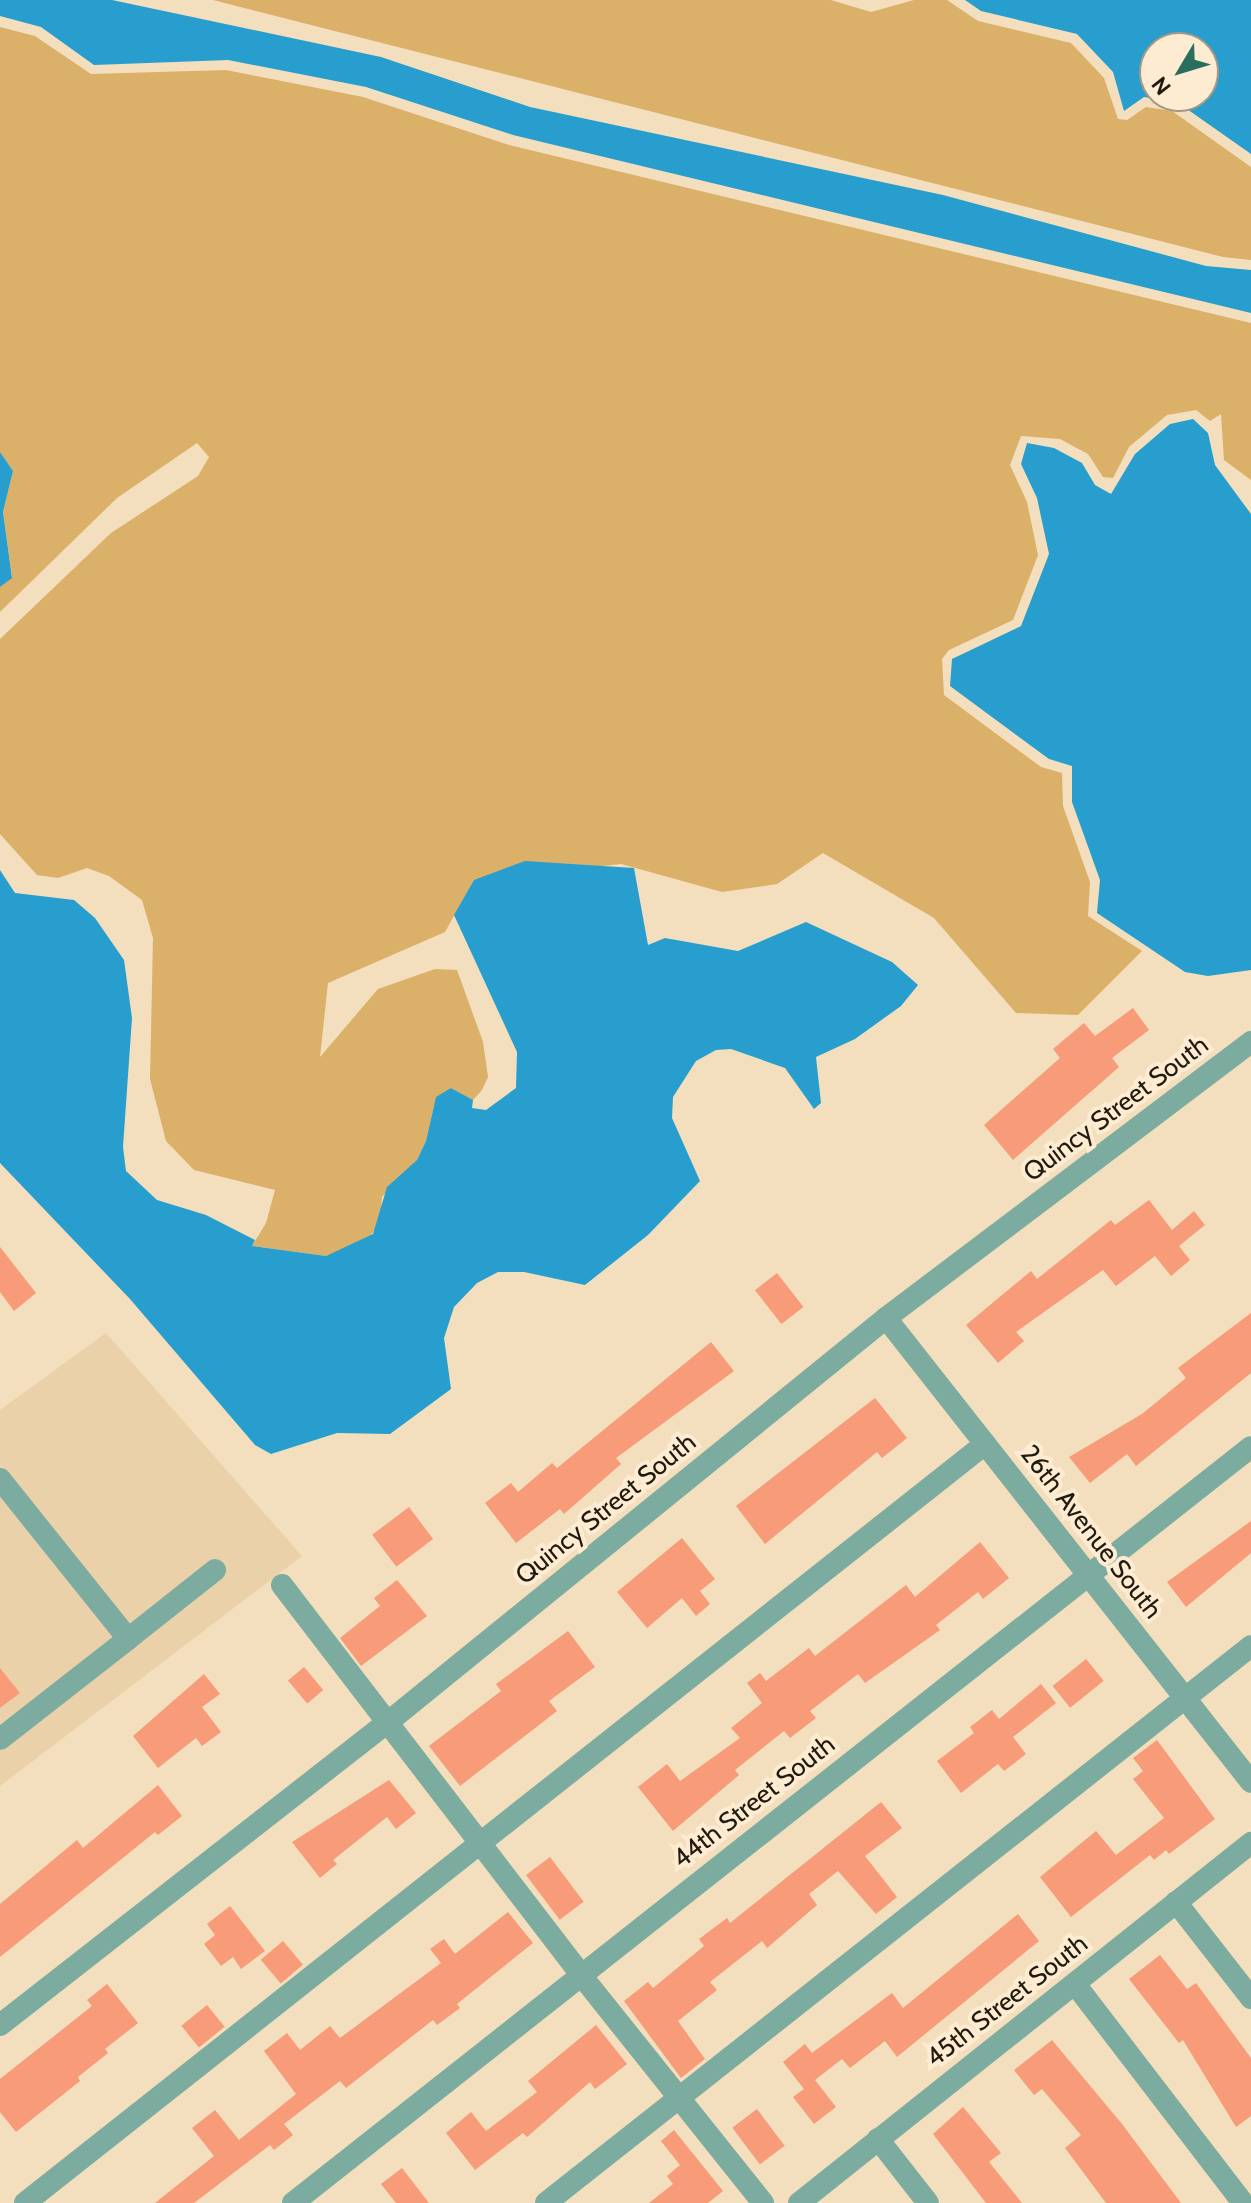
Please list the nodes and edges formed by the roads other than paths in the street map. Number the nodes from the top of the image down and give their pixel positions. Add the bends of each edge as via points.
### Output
1 (1251, 1042) edge
2 (886, 1318) junction
3 (985, 1444) junction
4 (1251, 1447) edge
5 (0, 1479) edge
6 (215, 1570) dead end
7 (1089, 1573) junction
8 (282, 1585) dead end
9 (128, 1639) junction
10 (1251, 1646) edge
11 (1185, 1697) junction
12 (387, 1723) junction
13 (0, 1739) edge
14 (1251, 1782) edge
15 (480, 1843) junction
16 (1251, 1843) edge
17 (1176, 1902) junction
18 (581, 1975) junction
19 (1075, 1984) junction
20 (1251, 1998) edge
21 (0, 2025) edge
22 (679, 2098) junction
23 (878, 2139) junction
24 (25, 2203) edge
25 (293, 2203) edge
26 (546, 2203) edge
27 (763, 2203) edge
28 (799, 2203) edge
29 (928, 2203) edge
30 (1243, 2203) edge

1 - 2 street, Quincy Street South
2 - 3 street, 26th Avenue South
2 - 12 street, Quincy Street South
3 - 7 street, 26th Avenue South
3 - 15 street
4 - 7 street, 44th Street South
5 - 9 street
6 - 9 street
7 - 11 street, 26th Avenue South
7 - 18 street, 44th Street South
8 - 12 street
9 - 13 street
10 - 11 street
11 - 14 street, 26th Avenue South
11 - 22 street
12 - 15 street
12 - 21 street, Quincy Street South
15 - 18 street
15 - 24 street
16 - 17 street, 45th Street South
17 - 19 street, 45th Street South
17 - 20 street
18 - 22 street
18 - 25 street, 44th Street South
19 - 23 street, 45th Street South
19 - 30 street
22 - 26 street
22 - 27 street
23 - 28 street, 45th Street South
23 - 29 street

